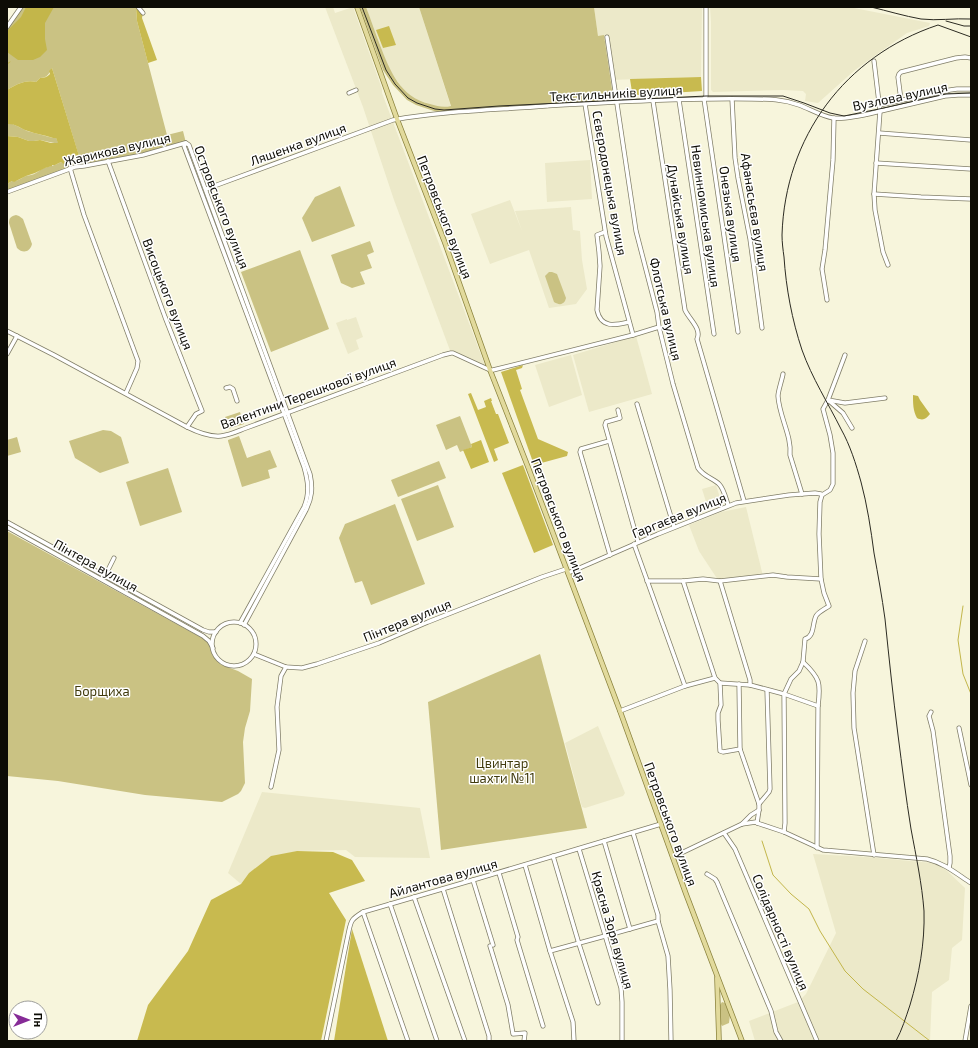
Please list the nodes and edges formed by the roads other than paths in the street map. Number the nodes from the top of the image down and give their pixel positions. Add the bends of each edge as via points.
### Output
1 (21, 7) edge
2 (138, 7) edge
3 (357, 7) edge
4 (706, 7) edge
5 (143, 13) dead end
6 (7, 27) edge
7 (607, 37) dead end
8 (971, 58) edge
9 (874, 61) dead end
10 (971, 89) edge
11 (356, 90) dead end
12 (349, 93) dead end
13 (971, 95) edge
14 (704, 99) junction
15 (732, 99) junction
16 (679, 100) junction
17 (901, 100) junction
18 (653, 101) junction
19 (617, 102) junction
20 (585, 104) junction
21 (879, 105) junction
22 (880, 111) junction
23 (834, 118) junction
24 (397, 119) junction
25 (879, 133) junction
26 (971, 140) edge
27 (186, 143) junction
28 (108, 162) junction
29 (876, 163) junction
30 (70, 168) junction
31 (971, 169) edge
32 (206, 189) junction
33 (7, 192) edge
34 (874, 194) junction
35 (971, 199) edge
36 (605, 232) junction
37 (888, 265) dead end
38 (827, 300) dead end
39 (629, 322) junction
40 (659, 327) junction
41 (762, 328) dead end
42 (7, 331) edge
43 (738, 332) dead end
44 (714, 334) dead end
45 (633, 335) junction
46 (17, 336) junction
47 (7, 354) edge
48 (845, 355) dead end
49 (490, 370) junction
50 (783, 374) dead end
51 (226, 388) dead end
52 (126, 393) junction
53 (885, 398) dead end
54 (828, 400) junction
55 (237, 401) dead end
56 (637, 404) dead end
57 (618, 410) dead end
58 (286, 414) junction
59 (187, 427) junction
60 (852, 428) dead end
61 (609, 441) junction
62 (802, 494) junction
63 (822, 495) junction
64 (744, 502) junction
65 (728, 506) junction
66 (7, 524) edge
67 (674, 527) junction
68 (636, 543) junction
69 (610, 555) junction
70 (114, 558) dead end
71 (77, 561) junction
72 (75, 565) junction
73 (567, 571) junction
74 (104, 576) junction
75 (821, 579) junction
76 (648, 581) junction
77 (683, 581) junction
78 (720, 582) junction
79 (242, 624) junction
80 (216, 632) junction
81 (865, 641) dead end
82 (213, 648) junction
83 (254, 654) junction
84 (803, 662) junction
85 (286, 666) junction
86 (715, 678) junction
87 (720, 682) junction
88 (739, 684) junction
89 (750, 685) junction
90 (686, 686) junction
91 (767, 690) junction
92 (784, 694) junction
93 (818, 706) junction
94 (620, 711) junction
95 (931, 712) dead end
96 (959, 728) dead end
97 (740, 749) junction
98 (971, 785) edge
99 (271, 787) dead end
100 (759, 804) junction
101 (759, 810) junction
102 (757, 823) junction
103 (661, 824) junction
104 (742, 824) junction
105 (633, 832) junction
106 (784, 832) junction
107 (724, 833) junction
108 (604, 841) junction
109 (579, 848) junction
110 (817, 848) junction
111 (874, 855) junction
112 (553, 856) junction
113 (672, 857) junction
114 (525, 865) junction
115 (949, 868) junction
116 (499, 872) junction
117 (707, 874) dead end
118 (473, 880) junction
119 (971, 883) edge
120 (443, 889) junction
121 (414, 897) junction
122 (390, 904) junction
123 (364, 912) junction
124 (658, 920) junction
125 (630, 929) junction
126 (605, 936) junction
127 (579, 944) junction
128 (550, 951) junction
129 (717, 974) junction
130 (598, 1003) dead end
131 (971, 1006) edge
132 (543, 1026) dead end
133 (326, 1041) edge
134 (408, 1041) edge
135 (437, 1041) edge
136 (465, 1041) edge
137 (489, 1041) edge
138 (524, 1041) edge
139 (574, 1041) edge
140 (622, 1041) edge
141 (671, 1041) edge
142 (719, 1041) edge
143 (742, 1041) edge
144 (781, 1041) edge
145 (817, 1041) edge
146 (964, 1041) edge

1 - 6 street
2 - 5 street
3 - 24 main road, Петровського вулиця
4 - 14 street, Онезька вулиця
7 - 19 street, Флотська вулиця
8 - 17 street, Вузлова вулиця via 956,58 902,72 898,77
9 - 21 street
10 - 17 street via 956,89
11 - 12 street
13 - 22 street, Вузлова вулиця via 946,96
14 - 15 street, Текстильників вулиця
14 - 16 street, Текстильників вулиця
14 - 43 street, Онезька вулиця
15 - 23 street, Текстильників вулиця via 785,100
15 - 41 street, Афанасьєва вулиця via 735,158 750,239
16 - 18 street, Текстильників вулиця
16 - 44 street, Невинномиська вулиця
17 - 21 street
18 - 19 street, Текстильників вулиця
18 - 64 street, Дунайська вулиця via 685,310 698,336
19 - 20 street, Текстильників вулиця
19 - 40 street, Флотська вулиця via 636,231
20 - 24 street, Текстильників вулиця via 421,115
20 - 36 street, Сєвєродонецька вулиця
21 - 22 street
22 - 23 street, Вузлова вулиця via 855,117
22 - 25 street
23 - 38 street via 822,269
24 - 32 street, Ляшенка вулиця
24 - 49 main road, Петровського вулиця
25 - 26 street
25 - 29 street
27 - 28 street, Жарикова вулиця
27 - 32 street, Островського вулиця
27 - 58 street, Островського вулиця via 184,146
28 - 30 street, Жарикова вулиця
28 - 59 street, Висоцького вулиця via 202,411 196,414
29 - 31 street
29 - 34 street
30 - 33 street, Жарикова вулиця
30 - 52 street via 84,214 138,361
32 - 58 street, Островського вулиця
34 - 35 street
34 - 37 street via 883,252
36 - 39 street, Сєвєродонецька вулиця
36 - 39 street via 597,235 600,266 598,315 603,322 610,324
39 - 45 street, Сєвєродонецька вулиця
40 - 45 street
40 - 65 street, Флотська вулиця via 698,468 704,475 720,484
42 - 46 street, Валентини Терешкової вулиця
45 - 49 street
46 - 47 street
46 - 52 street, Валентини Терешкової вулиця
48 - 54 street
49 - 58 street, Валентини Терешкової вулиця via 451,353
49 - 73 main road, Петровського вулиця
50 - 62 street via 778,394 779,406 789,442 790,456
51 - 55 street via 233,388
52 - 59 street, Валентини Терешкової вулиця
53 - 54 street via 844,403
54 - 60 street via 843,413
54 - 63 street via 823,409 833,453 833,484 830,490
56 - 67 street
57 - 61 street via 620,418 605,424
58 - 59 street, Валентини Терешкової вулиця via 221,436
58 - 79 street, Островського вулиця via 304,467 308,486 307,500 295,528
61 - 68 street
61 - 69 street via 582,449 580,452
62 - 63 street, Гаргаєва вулиця
62 - 64 street, Гаргаєва вулиця
63 - 75 street via 819,534
64 - 65 street, Гаргаєва вулиця
65 - 67 street, Гаргаєва вулиця
66 - 71 street, Пінтера вулиця
66 - 72 street, Пінтера вулиця
67 - 68 street, Гаргаєва вулиця
68 - 69 street, Гаргаєва вулиця
68 - 76 street
69 - 73 street, Гаргаєва вулиця
70 - 74 street
71 - 72 street
71 - 74 street, Пінтера вулиця
72 - 82 street, Пінтера вулиця via 204,636
73 - 85 street, Пінтера вулиця via 542,577 379,643 317,664 302,668
73 - 94 main road, Петровського вулиця
74 - 80 street, Пінтера вулиця via 203,630
75 - 78 street via 773,575
75 - 84 street via 829,606 816,616 811,634 805,639
76 - 77 street
76 - 90 street
77 - 78 street via 703,579
77 - 86 street
78 - 89 street
79 - 80 street via 226,624
79 - 83 street via 255,636
80 - 82 street
81 - 111 street via 855,671 854,728
82 - 83 street via 216,656 231,666 245,663
83 - 85 street, Пінтера вулиця
84 - 92 street
84 - 93 street via 814,673 819,684
85 - 99 street via 280,676 276,707 279,750
86 - 87 street
86 - 90 street
87 - 88 street
87 - 97 street via 720,750 723,752
88 - 89 street
88 - 97 street
89 - 91 street
90 - 94 street
91 - 92 street
91 - 100 street via 770,789
92 - 93 street
92 - 106 street
93 - 110 street
94 - 103 main road, Петровського вулиця
95 - 115 street via 929,716 950,856
96 - 98 street
97 - 100 street
100 - 101 street
101 - 102 street
101 - 104 street
102 - 104 street
102 - 106 street
103 - 105 street, Айлантова вулиця
103 - 113 main road, Петровського вулиця
104 - 107 street
105 - 108 street, Айлантова вулиця
105 - 124 street
106 - 110 street
107 - 113 street
107 - 145 street, Солідарності вулиця via 735,849
108 - 109 street, Айлантова вулиця
108 - 125 street
109 - 112 street, Айлантова вулиця
109 - 126 street, Красна Зоря вулиця
110 - 111 street
111 - 115 street via 934,860
112 - 114 street, Айлантова вулиця
112 - 127 street
113 - 129 main road, Петровського вулиця
114 - 116 street, Айлантова вулиця
114 - 128 street
115 - 119 street
116 - 118 street, Айлантова вулиця
116 - 132 street
117 - 144 street via 717,882
118 - 120 street, Айлантова вулиця
118 - 138 street via 508,1005 513,1034 525,1033
120 - 121 street, Айлантова вулиця
120 - 137 street
121 - 122 street, Айлантова вулиця
121 - 136 street
122 - 123 street, Айлантова вулиця
122 - 135 street
123 - 133 street, Айлантова вулиця via 354,917 351,922
123 - 134 street
124 - 125 street
124 - 141 street via 668,956
125 - 126 street
126 - 127 street
126 - 140 street, Красна Зоря вулиця via 621,988
127 - 128 street
127 - 130 street
128 - 139 street via 573,1022
129 - 142 main road
129 - 143 main road, Петровського вулиця
131 - 146 street

